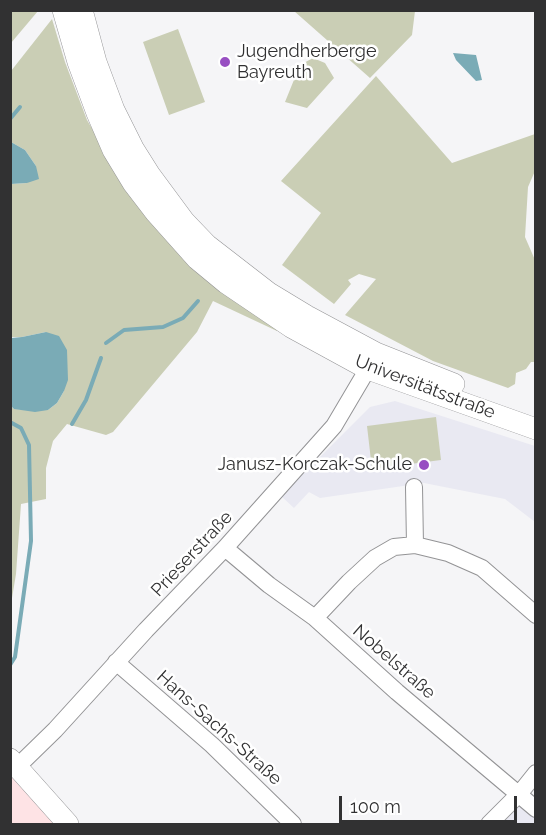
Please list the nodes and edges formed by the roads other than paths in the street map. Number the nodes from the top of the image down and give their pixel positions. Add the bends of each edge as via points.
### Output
1 (70, 13) edge
2 (372, 361) junction
3 (536, 414) edge
4 (536, 429) edge
5 (414, 487) dead end
6 (414, 545) junction
7 (225, 548) junction
8 (536, 615) edge
9 (315, 618) junction
10 (116, 662) junction
11 (14, 763) edge
12 (536, 773) edge
13 (519, 793) junction
14 (536, 809) edge
15 (68, 825) edge
16 (293, 825) edge
17 (489, 825) edge

1 - 2 main road, Universitätsstraße via 78,62 97,113 113,150 156,213 197,259 226,283 291,327
2 - 3 main road, Universitätsstraße via 442,380
2 - 4 main road, Universitätsstraße
2 - 7 street, Prieserstraße via 334,426
5 - 6 street
6 - 8 street via 448,553 482,568
6 - 9 street via 394,547 378,555
7 - 9 street, Nobelstraße
7 - 10 street, Prieserstraße
9 - 13 street, Nobelstraße
10 - 11 street, Prieserstraße via 55,730
10 - 16 street, Hans-Sachs-Straße via 212,745
11 - 15 main road
12 - 13 street
13 - 14 street, Nobelstraße
13 - 17 street

